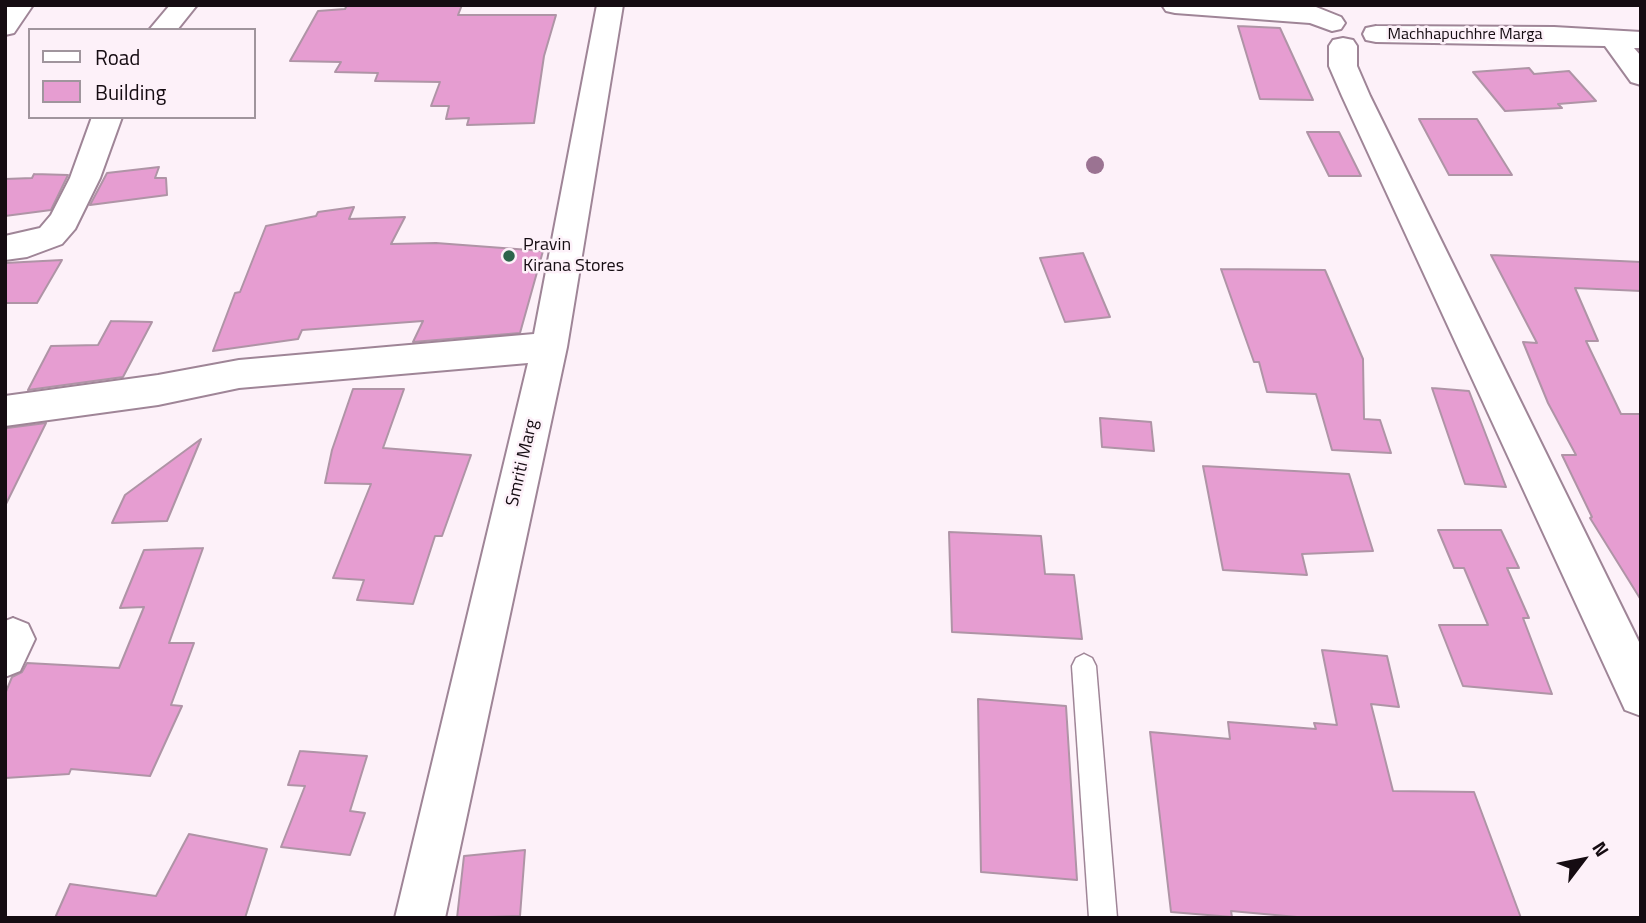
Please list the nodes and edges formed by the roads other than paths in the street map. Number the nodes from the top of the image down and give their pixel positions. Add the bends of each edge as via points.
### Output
1 (20, 5) edge
2 (184, 5) edge
3 (610, 5) edge
4 (1175, 5) edge
5 (1540, 5) edge
6 (5, 27) edge
7 (164, 28) edge
8 (1350, 35) junction
9 (1554, 35) junction
10 (1613, 38) junction
11 (1641, 40) edge
12 (1641, 76) edge
13 (106, 119) edge
14 (5, 248) edge
15 (549, 347) junction
16 (5, 411) edge
17 (1084, 666) dead end
18 (1641, 694) edge
19 (421, 918) edge
20 (1103, 918) edge

1 - 6 street
2 - 7 street
3 - 15 street, Smriti Marg
4 - 8 street, Machhapuchhre Marga via 1316,15
5 - 9 street
8 - 9 street, Machhapuchhre Marga
8 - 18 street via 1343,66 1356,96
9 - 10 street, Machhapuchhre Marga
10 - 11 street, Machhapuchhre Marga
10 - 12 street
13 - 14 street via 64,222 51,236
15 - 16 street via 239,374
15 - 19 street, Smriti Marg
17 - 20 lane

